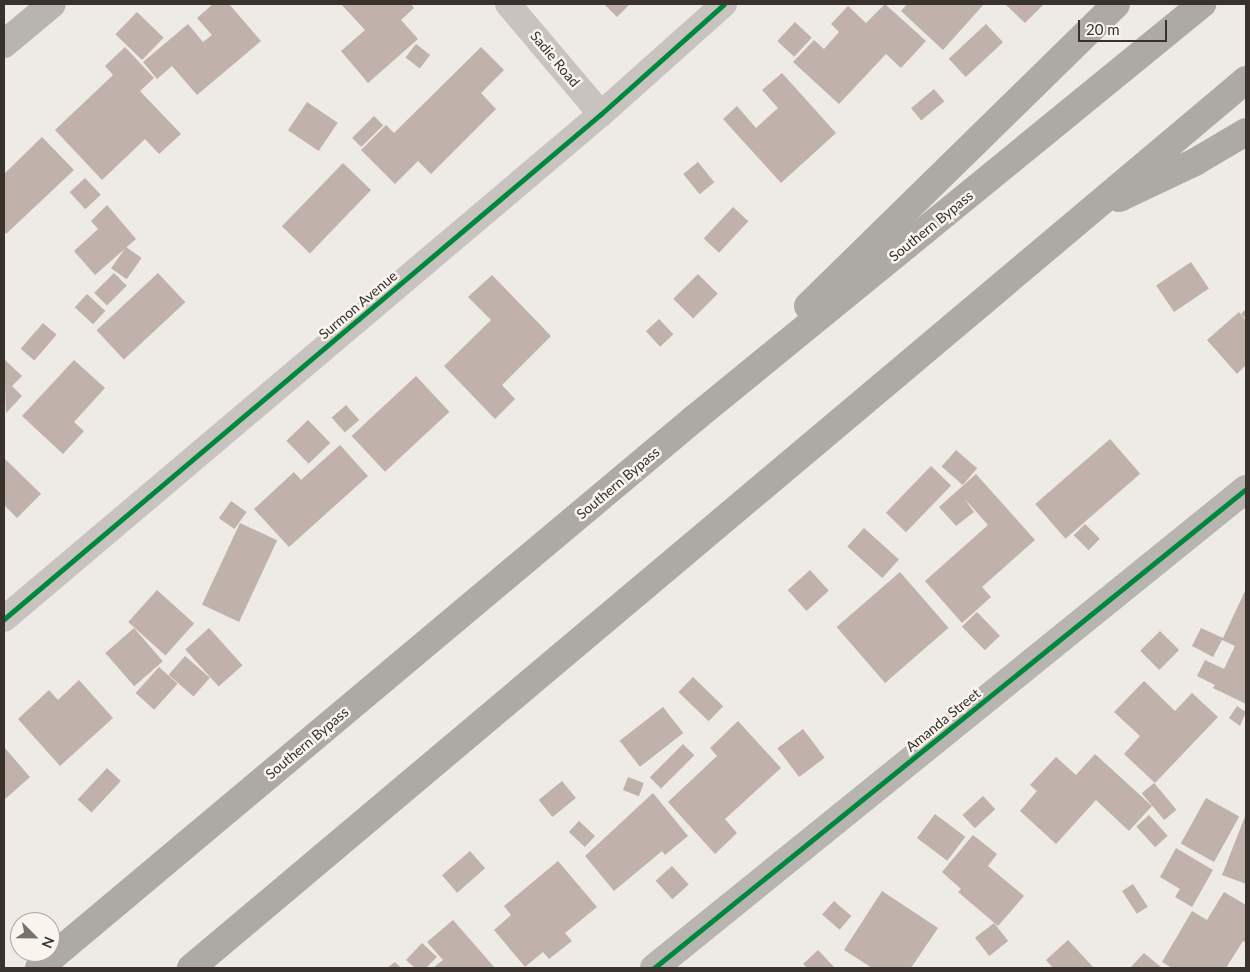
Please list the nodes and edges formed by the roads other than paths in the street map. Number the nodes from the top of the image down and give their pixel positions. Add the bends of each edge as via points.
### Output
1 (52, 4) edge
2 (508, 4) edge
3 (724, 4) edge
4 (1116, 4) edge
5 (1202, 4) edge
6 (4, 44) edge
7 (1246, 80) edge
8 (601, 114) junction
9 (1246, 132) edge
10 (1094, 209) junction
11 (695, 418) junction
12 (1246, 489) edge
13 (4, 619) edge
14 (39, 968) edge
15 (191, 968) edge
16 (654, 968) edge

1 - 6 street
2 - 8 street, Sadie Road
3 - 8 street, Surmon Avenue
4 - 11 highway
5 - 11 highway, Southern Bypass
7 - 10 highway
8 - 13 street, Surmon Avenue
9 - 10 highway via 1150,186
10 - 15 highway
11 - 14 highway, Southern Bypass
12 - 16 street, Amanda Street

